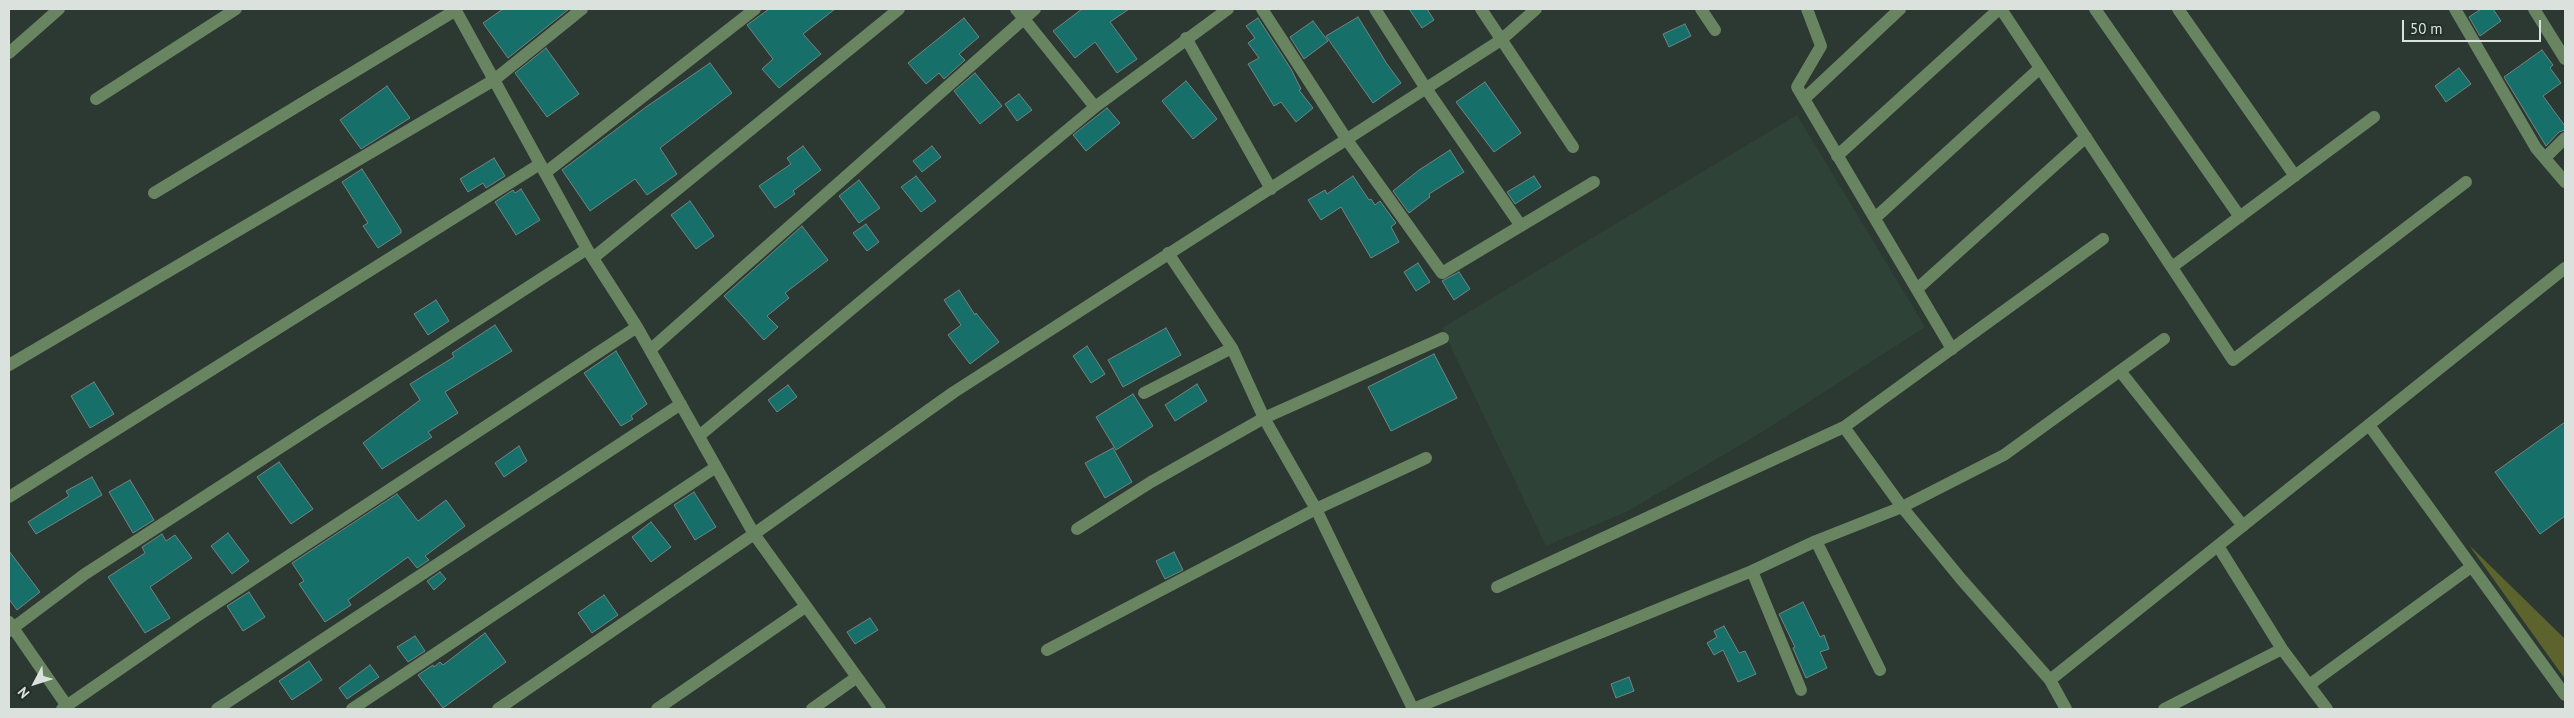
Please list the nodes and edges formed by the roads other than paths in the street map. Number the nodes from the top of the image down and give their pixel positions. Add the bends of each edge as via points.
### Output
1 (59, 9) edge
2 (236, 9) edge
3 (455, 9) edge
4 (582, 9) edge
5 (755, 9) edge
6 (899, 9) edge
7 (1035, 9) edge
8 (1228, 9) edge
9 (1262, 9) edge
10 (1374, 9) edge
11 (1481, 9) edge
12 (1536, 9) edge
13 (1701, 9) edge
14 (1807, 9) edge
15 (1900, 9) edge
16 (2000, 9) edge
17 (2095, 9) edge
18 (2178, 9) edge
19 (2455, 9) edge
20 (2534, 9) edge
21 (1020, 13) edge
22 (1715, 30) dead end
23 (1186, 38) junction
24 (1501, 40) junction
25 (9, 53) edge
26 (2565, 59) edge
27 (2040, 68) junction
28 (494, 80) junction
29 (1425, 87) junction
30 (1804, 99) junction
31 (96, 100) dead end
32 (1095, 106) junction
33 (2374, 117) dead end
34 (2086, 137) junction
35 (2565, 138) edge
36 (1347, 140) junction
37 (1573, 147) dead end
38 (1838, 156) junction
39 (2545, 158) junction
40 (542, 168) junction
41 (2295, 176) junction
42 (1594, 182) dead end
43 (2466, 182) dead end
44 (2565, 182) edge
45 (1271, 189) junction
46 (154, 193) dead end
47 (2240, 216) junction
48 (1874, 218) junction
49 (1521, 226) junction
50 (2103, 239) dead end
51 (1168, 253) junction
52 (590, 254) junction
53 (2172, 267) junction
54 (2565, 268) edge
55 (1917, 289) junction
56 (637, 327) junction
57 (1443, 338) dead end
58 (2164, 339) dead end
59 (1232, 348) junction
60 (1952, 349) junction
61 (650, 350) junction
62 (9, 364) edge
63 (2120, 370) junction
64 (1144, 393) dead end
65 (681, 404) junction
66 (1264, 418) junction
67 (2369, 425) junction
68 (1844, 427) junction
69 (699, 436) junction
70 (1426, 458) dead end
71 (716, 467) junction
72 (9, 497) edge
73 (1902, 507) junction
74 (1316, 509) junction
75 (2243, 526) junction
76 (1077, 528) dead end
77 (754, 534) junction
78 (1816, 541) junction
79 (2218, 546) junction
80 (2471, 567) junction
81 (1752, 571) junction
82 (1496, 587) dead end
83 (805, 607) junction
84 (10, 627) edge
85 (2282, 649) junction
86 (1047, 650) dead end
87 (1880, 670) dead end
88 (857, 677) junction
89 (2050, 680) junction
90 (2309, 685) junction
91 (1801, 690) dead end
92 (2565, 694) edge
93 (64, 708) edge
94 (2322, 708) edge
95 (217, 709) edge
96 (352, 709) edge
97 (498, 709) edge
98 (658, 709) edge
99 (812, 709) edge
100 (880, 709) edge
101 (1413, 709) edge
102 (2066, 709) edge
103 (2164, 709) edge

1 - 25 street
2 - 31 street
3 - 28 street
3 - 46 street
4 - 28 street
5 - 40 street
6 - 52 street
7 - 21 street
8 - 23 street
9 - 36 street
10 - 29 street
11 - 24 street
12 - 24 street
13 - 22 street
14 - 30 street via 1821,46 1797,87
15 - 30 street
16 - 27 street
16 - 38 street
17 - 47 street
18 - 41 street
19 - 39 street via 2536,148
20 - 26 street
21 - 32 street
21 - 61 street
23 - 32 street
23 - 45 street
24 - 29 street
24 - 37 street
27 - 34 street
27 - 48 street
28 - 40 street
28 - 62 street
29 - 36 street
29 - 49 street
30 - 38 street
32 - 69 street
33 - 41 street
34 - 53 street
34 - 55 street
35 - 39 street
36 - 45 street
36 - 49 street via 1442,273
38 - 48 street
39 - 44 street
40 - 52 street
40 - 72 street
41 - 47 street
42 - 49 street
43 - 53 street via 2233,360
45 - 51 street
47 - 53 street
48 - 55 street
50 - 60 street
51 - 59 street
51 - 77 street via 954,392
52 - 56 street
52 - 84 street via 85,574
54 - 67 street
55 - 60 street
56 - 61 street
56 - 93 street via 200,614
57 - 66 street
58 - 63 street
59 - 64 street
59 - 66 street
60 - 68 street
61 - 65 street
63 - 73 street via 2004,455
63 - 75 street
65 - 69 street
65 - 95 street
66 - 74 street
66 - 76 street
67 - 75 street
67 - 80 street
68 - 73 street
68 - 82 street
69 - 71 street
70 - 74 street
71 - 77 street
71 - 96 street
73 - 78 street
73 - 89 street via 1961,580
74 - 86 street
74 - 101 street
75 - 79 street
77 - 83 street
77 - 97 street
78 - 81 street
78 - 87 street
79 - 85 street
79 - 89 street
80 - 90 street
80 - 92 street
81 - 91 street
81 - 101 street
83 - 88 street
83 - 98 street
84 - 93 street
85 - 90 street
85 - 103 street
88 - 99 street
88 - 100 street
89 - 102 street
90 - 94 street

